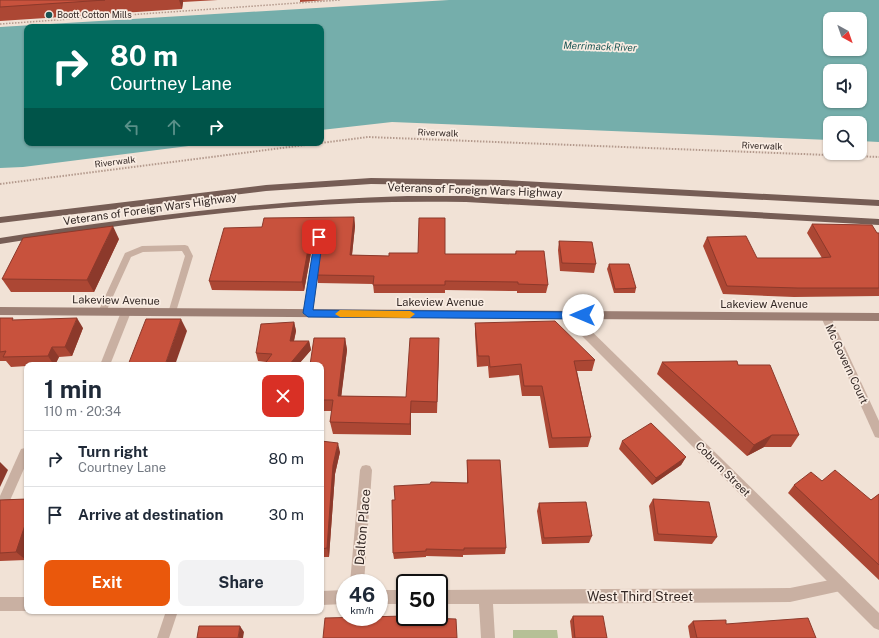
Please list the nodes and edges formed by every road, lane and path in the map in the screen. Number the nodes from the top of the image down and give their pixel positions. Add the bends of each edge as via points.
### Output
1 (340, 0) edge
2 (0, 24) edge
3 (324, 143) edge
4 (298, 146) edge
5 (879, 158) edge
6 (0, 184) edge
7 (879, 203) edge
8 (0, 220) edge
9 (879, 222) edge
10 (319, 237) edge
11 (0, 241) edge
12 (0, 311) edge
13 (102, 312) junction
14 (126, 312) junction
15 (172, 313) junction
16 (308, 313) junction
17 (568, 315) junction
18 (826, 317) junction
19 (879, 317) edge
20 (106, 362) edge
21 (879, 433) edge
22 (24, 455) edge
23 (366, 470) dead end
24 (0, 510) edge
25 (358, 574) edge
26 (840, 585) junction
27 (336, 597) edge
28 (448, 597) edge
29 (324, 598) edge
30 (486, 598) junction
31 (0, 604) edge
32 (24, 604) edge
33 (171, 614) edge
34 (879, 623) edge
35 (163, 638) edge
36 (488, 638) edge

1 - 2 path
3 - 5 path, Riverwalk via 368,137
4 - 6 path, Riverwalk
7 - 8 main road, Veterans of Foreign Wars Highway via 503,183 371,182 266,188
9 - 11 main road, Veterans of Foreign Wars Highway via 466,199 398,198 326,200 252,207
10 - 16 street
12 - 13 main road, Lakeview Avenue
13 - 14 main road, Lakeview Avenue
13 - 15 lane via 128,255 142,249 184,248 189,256
14 - 15 main road, Lakeview Avenue
14 - 20 street
15 - 16 main road, Lakeview Avenue
16 - 17 main road, Lakeview Avenue
17 - 18 main road, Lakeview Avenue
17 - 26 street, Coburn Street
18 - 19 main road, Lakeview Avenue
18 - 21 street, Mc Govern Court
22 - 24 street
23 - 25 street, Dalton Place
26 - 30 street, West Third Street via 790,595
26 - 34 street, Coburn Street
27 - 29 street
28 - 30 street, West Third Street
30 - 36 street
31 - 32 street
33 - 35 lane

